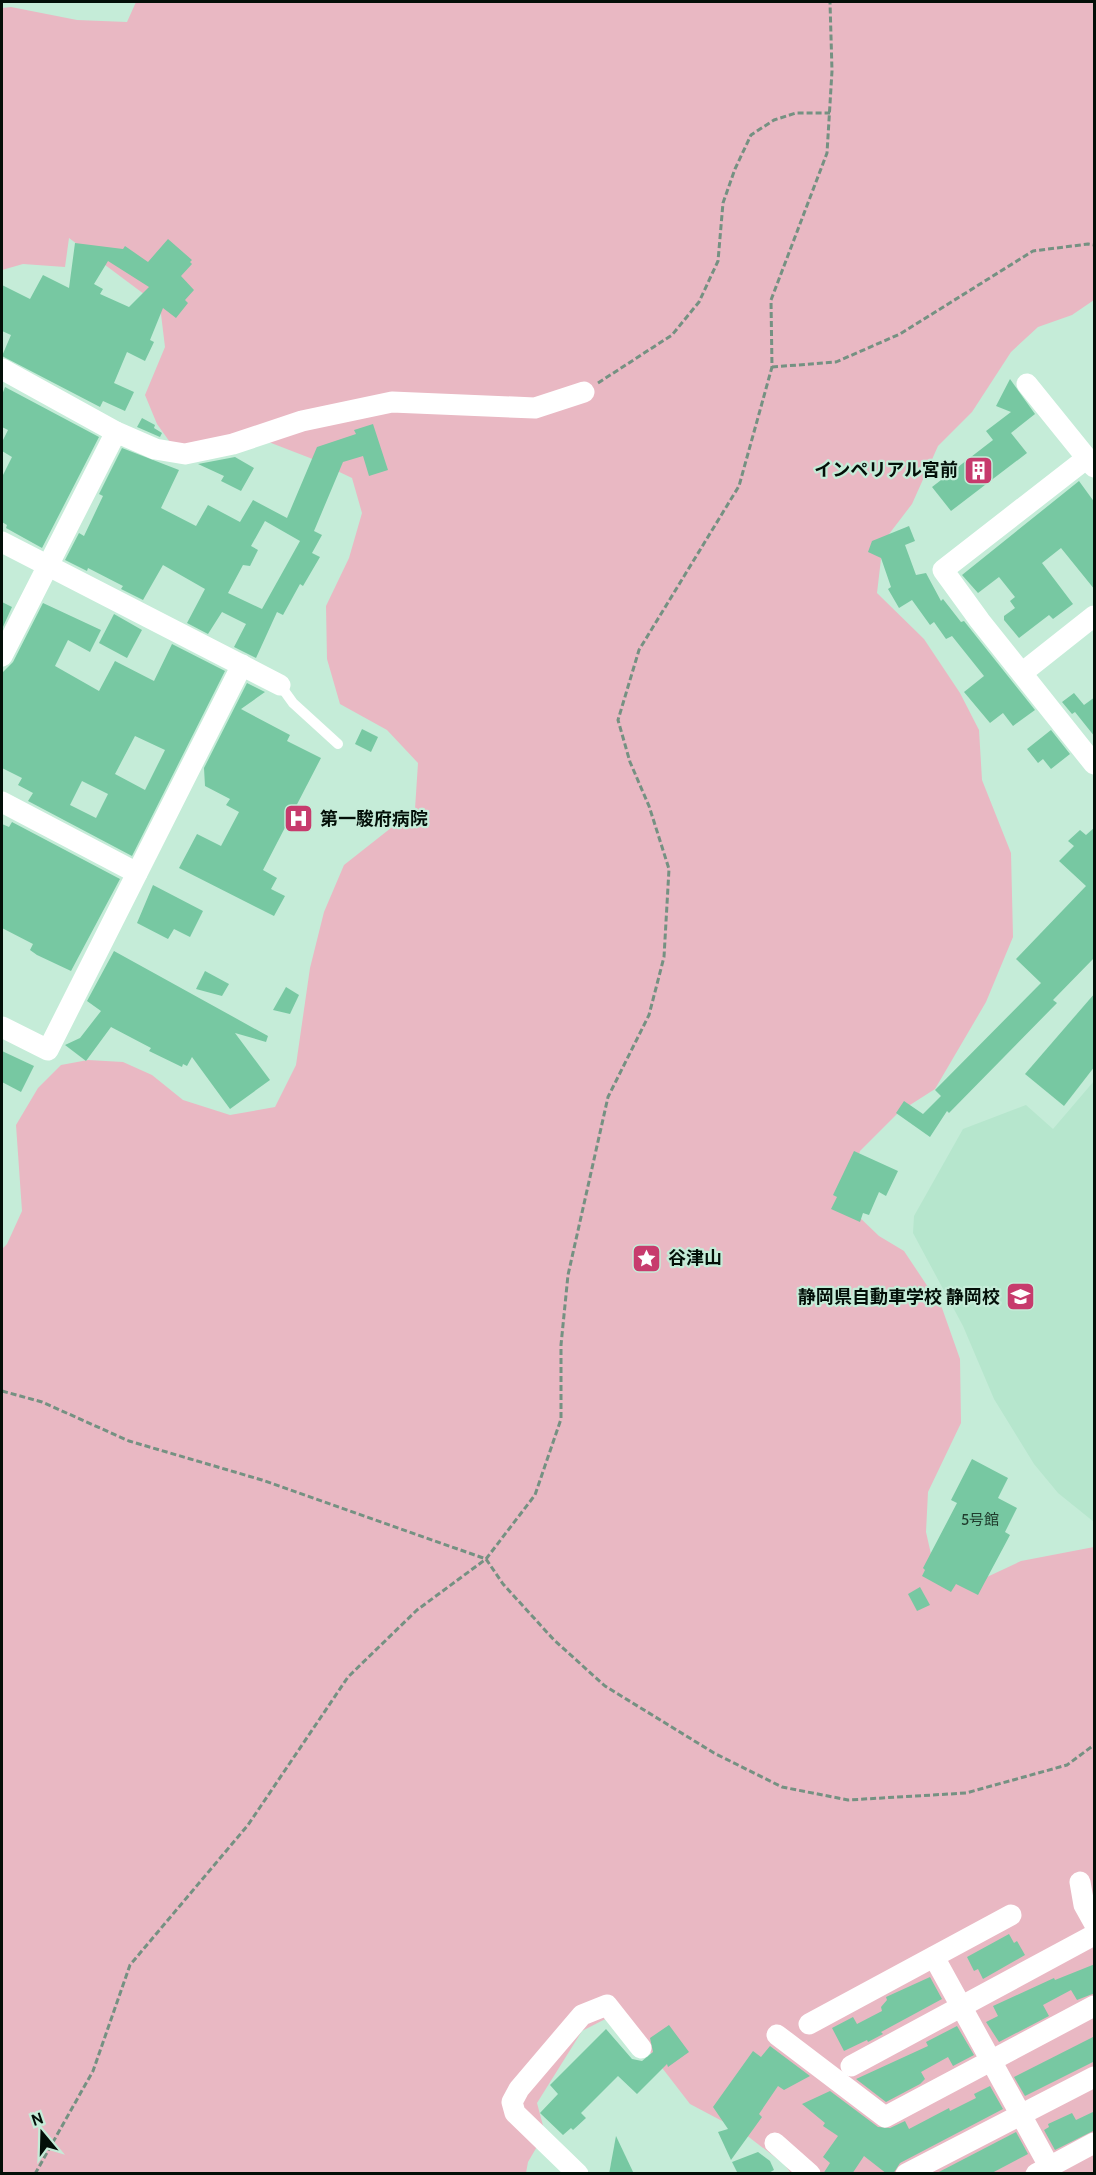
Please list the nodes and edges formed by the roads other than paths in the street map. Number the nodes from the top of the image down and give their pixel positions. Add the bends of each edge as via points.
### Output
1 (2, 369) edge
2 (1027, 384) dead end
3 (584, 392) road end
4 (116, 432) junction
5 (1091, 463) edge
6 (2, 542) edge
7 (47, 565) junction
8 (1095, 616) edge
9 (2, 656) edge
10 (242, 665) junction
11 (1022, 673) junction
12 (280, 685) joint
13 (338, 744) dead end
14 (1095, 764) edge
15 (2, 802) edge
16 (137, 873) junction
17 (2, 1026) edge
18 (1080, 1882) dead end
19 (1011, 1915) dead end
20 (1095, 1923) edge
21 (1095, 1935) edge
22 (934, 1957) junction
23 (1095, 2006) edge
24 (961, 2007) junction
25 (809, 2024) dead end
26 (777, 2035) dead end
27 (641, 2048) dead end
28 (991, 2061) junction
29 (851, 2066) dead end
30 (1095, 2077) edge
31 (1021, 2115) junction
32 (775, 2143) dead end
33 (1095, 2143) edge
34 (1043, 2170) edge
35 (578, 2174) edge
36 (810, 2174) edge
37 (906, 2174) edge

1 - 4 street
2 - 5 street
3 - 4 street via 535,408 392,402 302,421 233,444 185,454 155,449
4 - 7 street
5 - 11 street via 943,570
6 - 7 street
7 - 9 street
7 - 10 street
8 - 11 street
10 - 12 street
10 - 16 street
11 - 14 street
12 - 13 lane via 293,704
15 - 16 street
16 - 17 street via 48,1050
18 - 20 street via 1084,1905
19 - 22 street
21 - 24 street
22 - 24 street
22 - 25 street
23 - 28 street
24 - 28 street
24 - 29 street
26 - 28 street via 885,2117
27 - 35 street via 607,2005 582,2015 512,2102 515,2113
28 - 31 street
30 - 31 street
31 - 34 street
31 - 37 street
32 - 36 street
33 - 34 street

